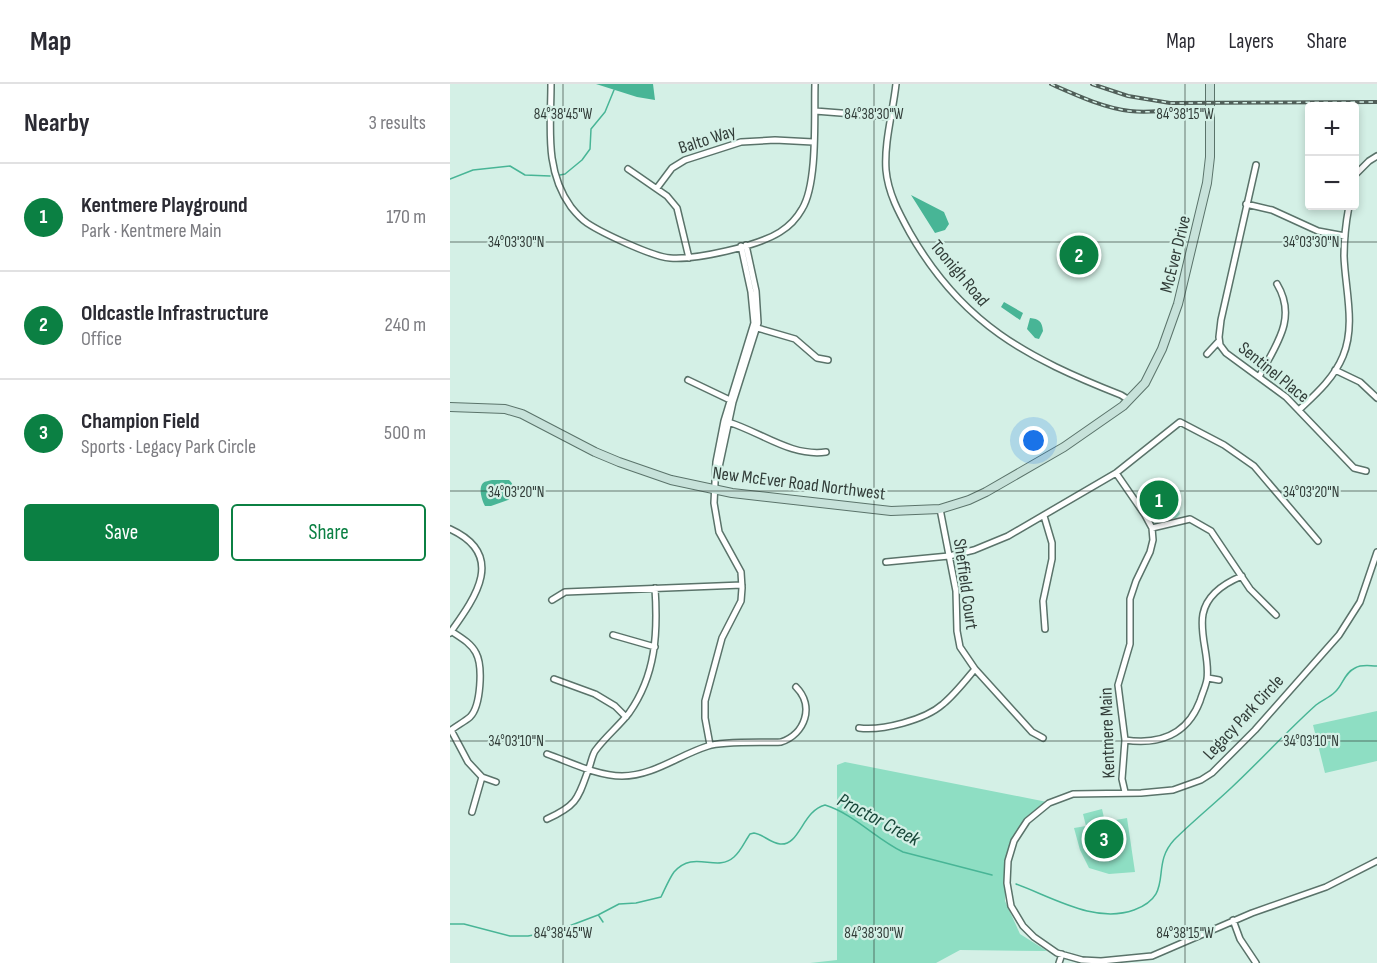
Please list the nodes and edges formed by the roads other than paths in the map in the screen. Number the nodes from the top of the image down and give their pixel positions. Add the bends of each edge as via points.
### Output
1 (551, 84) edge
2 (815, 84) edge
3 (896, 84) edge
4 (1210, 84) edge
5 (814, 111) junction
6 (892, 117) junction
7 (813, 142) junction
8 (1377, 156) edge
9 (1256, 165) dead end
10 (628, 169) dead end
11 (1359, 171) edge
12 (657, 188) junction
13 (1246, 204) junction
14 (1348, 210) edge
15 (1345, 236) junction
16 (743, 246) junction
17 (689, 258) junction
18 (1276, 284) dead end
19 (755, 328) junction
20 (1220, 341) junction
21 (1207, 354) dead end
22 (828, 360) dead end
23 (1335, 370) junction
24 (1259, 377) junction
25 (688, 380) dead end
26 (1377, 398) edge
27 (1129, 400) junction
28 (731, 401) junction
29 (450, 407) edge
30 (1299, 409) junction
31 (726, 422) junction
32 (826, 452) dead end
33 (1366, 471) dead end
34 (1116, 473) junction
35 (715, 489) junction
36 (940, 509) junction
37 (1044, 516) junction
38 (1152, 528) junction
39 (450, 529) edge
40 (1318, 541) dead end
41 (1377, 552) edge
42 (949, 556) junction
43 (886, 562) dead end
44 (1242, 576) junction
45 (742, 585) junction
46 (655, 588) junction
47 (552, 600) dead end
48 (1275, 615) dead end
49 (1045, 629) dead end
50 (450, 632) edge
51 (613, 635) dead end
52 (655, 647) junction
53 (975, 669) junction
54 (1208, 678) junction
55 (554, 679) dead end
56 (1219, 680) dead end
57 (796, 687) dead end
58 (626, 717) junction
59 (859, 728) dead end
60 (450, 731) edge
61 (1043, 738) dead end
62 (1125, 740) junction
63 (710, 745) junction
64 (547, 754) dead end
65 (588, 768) junction
66 (482, 777) junction
67 (496, 782) dead end
68 (1125, 792) junction
69 (472, 812) dead end
70 (547, 819) dead end
71 (1377, 861) edge
72 (1233, 920) junction
73 (1062, 954) junction
74 (1059, 963) edge
75 (1256, 963) edge

1 - 17 street via 552,168 572,208 585,222 646,251 669,258
2 - 5 street
3 - 6 street, Toonigh Road
4 - 27 street, McEver Drive via 1207,183 1178,304 1158,358 1145,383
5 - 6 street
5 - 7 street
6 - 27 street, Toonigh Road via 886,153 888,183 895,205 924,257 970,311 991,329 1064,372
7 - 12 street, Balto Way via 741,142 685,160 672,168
7 - 16 street via 810,191 802,210 778,233
8 - 11 street
9 - 13 street, Sentinel Place
10 - 12 street
12 - 17 street via 677,208
13 - 15 street via 1272,210 1318,231
13 - 20 street, Sentinel Place
14 - 15 street
15 - 23 street via 1348,333
16 - 17 street
16 - 19 street via 759,310
18 - 24 street via 1285,304 1283,327
19 - 22 street via 795,339 817,358
19 - 28 street
20 - 21 street
20 - 24 street, Sentinel Place via 1234,361
23 - 26 street via 1359,382
23 - 30 street
24 - 30 street, Sentinel Place
25 - 28 street
27 - 36 street, New McEver Road Northwest via 1064,447 986,492
28 - 31 street
29 - 35 street, New McEver Road Northwest via 505,409 522,414 619,462 671,480
30 - 33 street, Sentinel Place via 1354,468
31 - 32 street via 805,454
31 - 35 street
34 - 37 street
34 - 38 street
34 - 40 street via 1180,422 1254,466
35 - 36 street, New McEver Road Northwest via 891,511
35 - 45 street via 719,532 741,572
36 - 42 street, Sheffield Court
37 - 42 street via 996,541
37 - 49 street via 1052,543 1043,601
38 - 44 street via 1190,519 1197,522 1211,531
38 - 62 street, Kentmere Main via 1150,552 1130,599 1130,644 1118,685
39 - 50 street via 472,545 482,568 477,592
41 - 68 street, Legacy Park Circle via 1360,602 1339,635 1221,765 1186,786 1158,792
42 - 43 street
42 - 53 street, Sheffield Court via 960,647
44 - 48 street
44 - 54 street via 1215,592 1203,614
45 - 46 street
45 - 63 street via 741,601 722,638 705,701
46 - 47 street via 565,592
46 - 52 street
50 - 60 street via 472,647 479,667 477,705 471,716
51 - 52 street
52 - 58 street via 640,697
53 - 59 street via 933,711 885,728
53 - 61 street, Sheffield Court via 1032,732
54 - 56 street
54 - 62 street via 1198,707 1180,731 1153,742
55 - 58 street via 595,694
57 - 63 street via 807,708 801,729 792,739
58 - 65 street via 595,751
60 - 66 street
62 - 68 street, Kentmere Main
63 - 65 street via 645,773 615,776
64 - 65 street
65 - 70 street via 574,802
66 - 67 street
66 - 69 street
68 - 73 street, Legacy Park Circle via 1059,798 1027,821 1011,849 1006,875 1011,906 1034,937
71 - 72 street, Legacy Park Circle via 1326,887
72 - 73 street, Legacy Park Circle via 1152,956 1101,962
72 - 75 street
73 - 74 street

